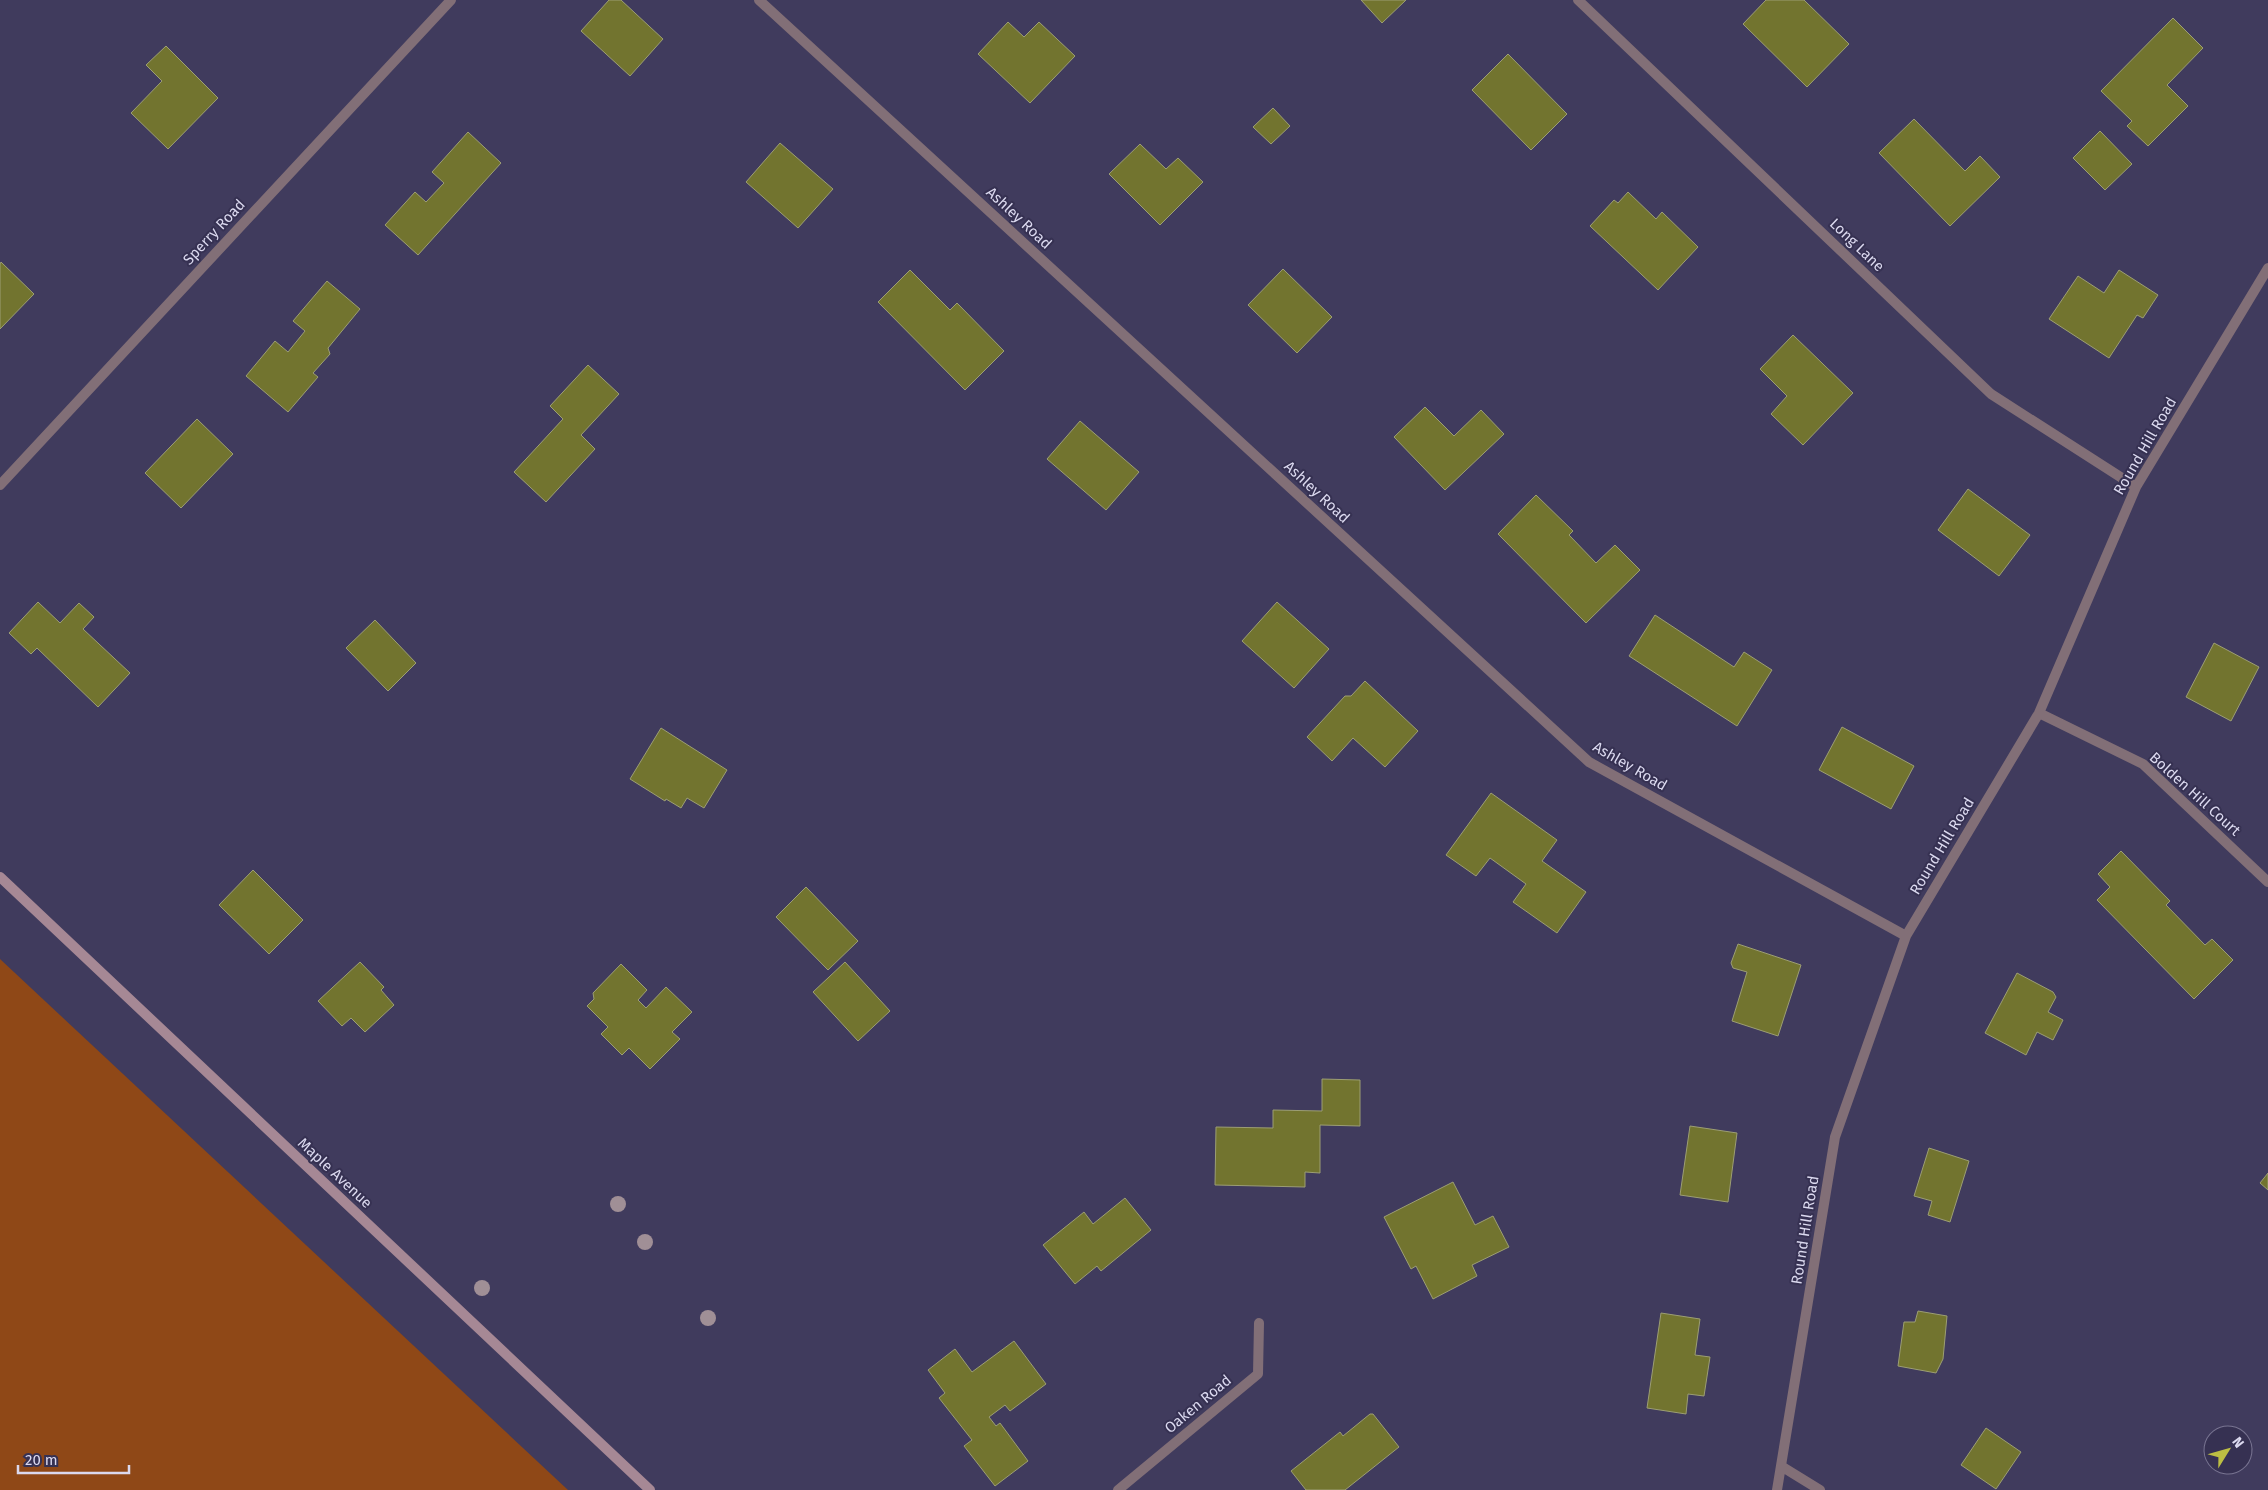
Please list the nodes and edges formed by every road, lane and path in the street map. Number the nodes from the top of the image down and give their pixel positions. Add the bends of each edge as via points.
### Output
1 (451, 0) edge
2 (759, 0) edge
3 (1578, 0) edge
4 (2268, 268) edge
5 (0, 485) edge
6 (2136, 487) junction
7 (2039, 713) junction
8 (0, 877) edge
9 (2268, 882) edge
10 (1906, 936) junction
11 (1258, 1323) dead end
12 (1781, 1466) junction
13 (650, 1490) edge
14 (1118, 1490) edge
15 (1778, 1490) edge
16 (1820, 1490) edge

1 - 5 street, Sperry Road
2 - 10 street, Ashley Road via 1589,762
3 - 6 street, Long Lane via 1990,394
4 - 6 street, Round Hill Road
6 - 7 street, Round Hill Road
7 - 9 street, Bolden Hill Court via 2143,764
7 - 10 street, Round Hill Road
8 - 13 main road, Maple Avenue
10 - 12 street, Round Hill Road via 1836,1137
11 - 14 street, Oaken Road via 1258,1374
12 - 15 street, Round Hill Road
12 - 16 street

